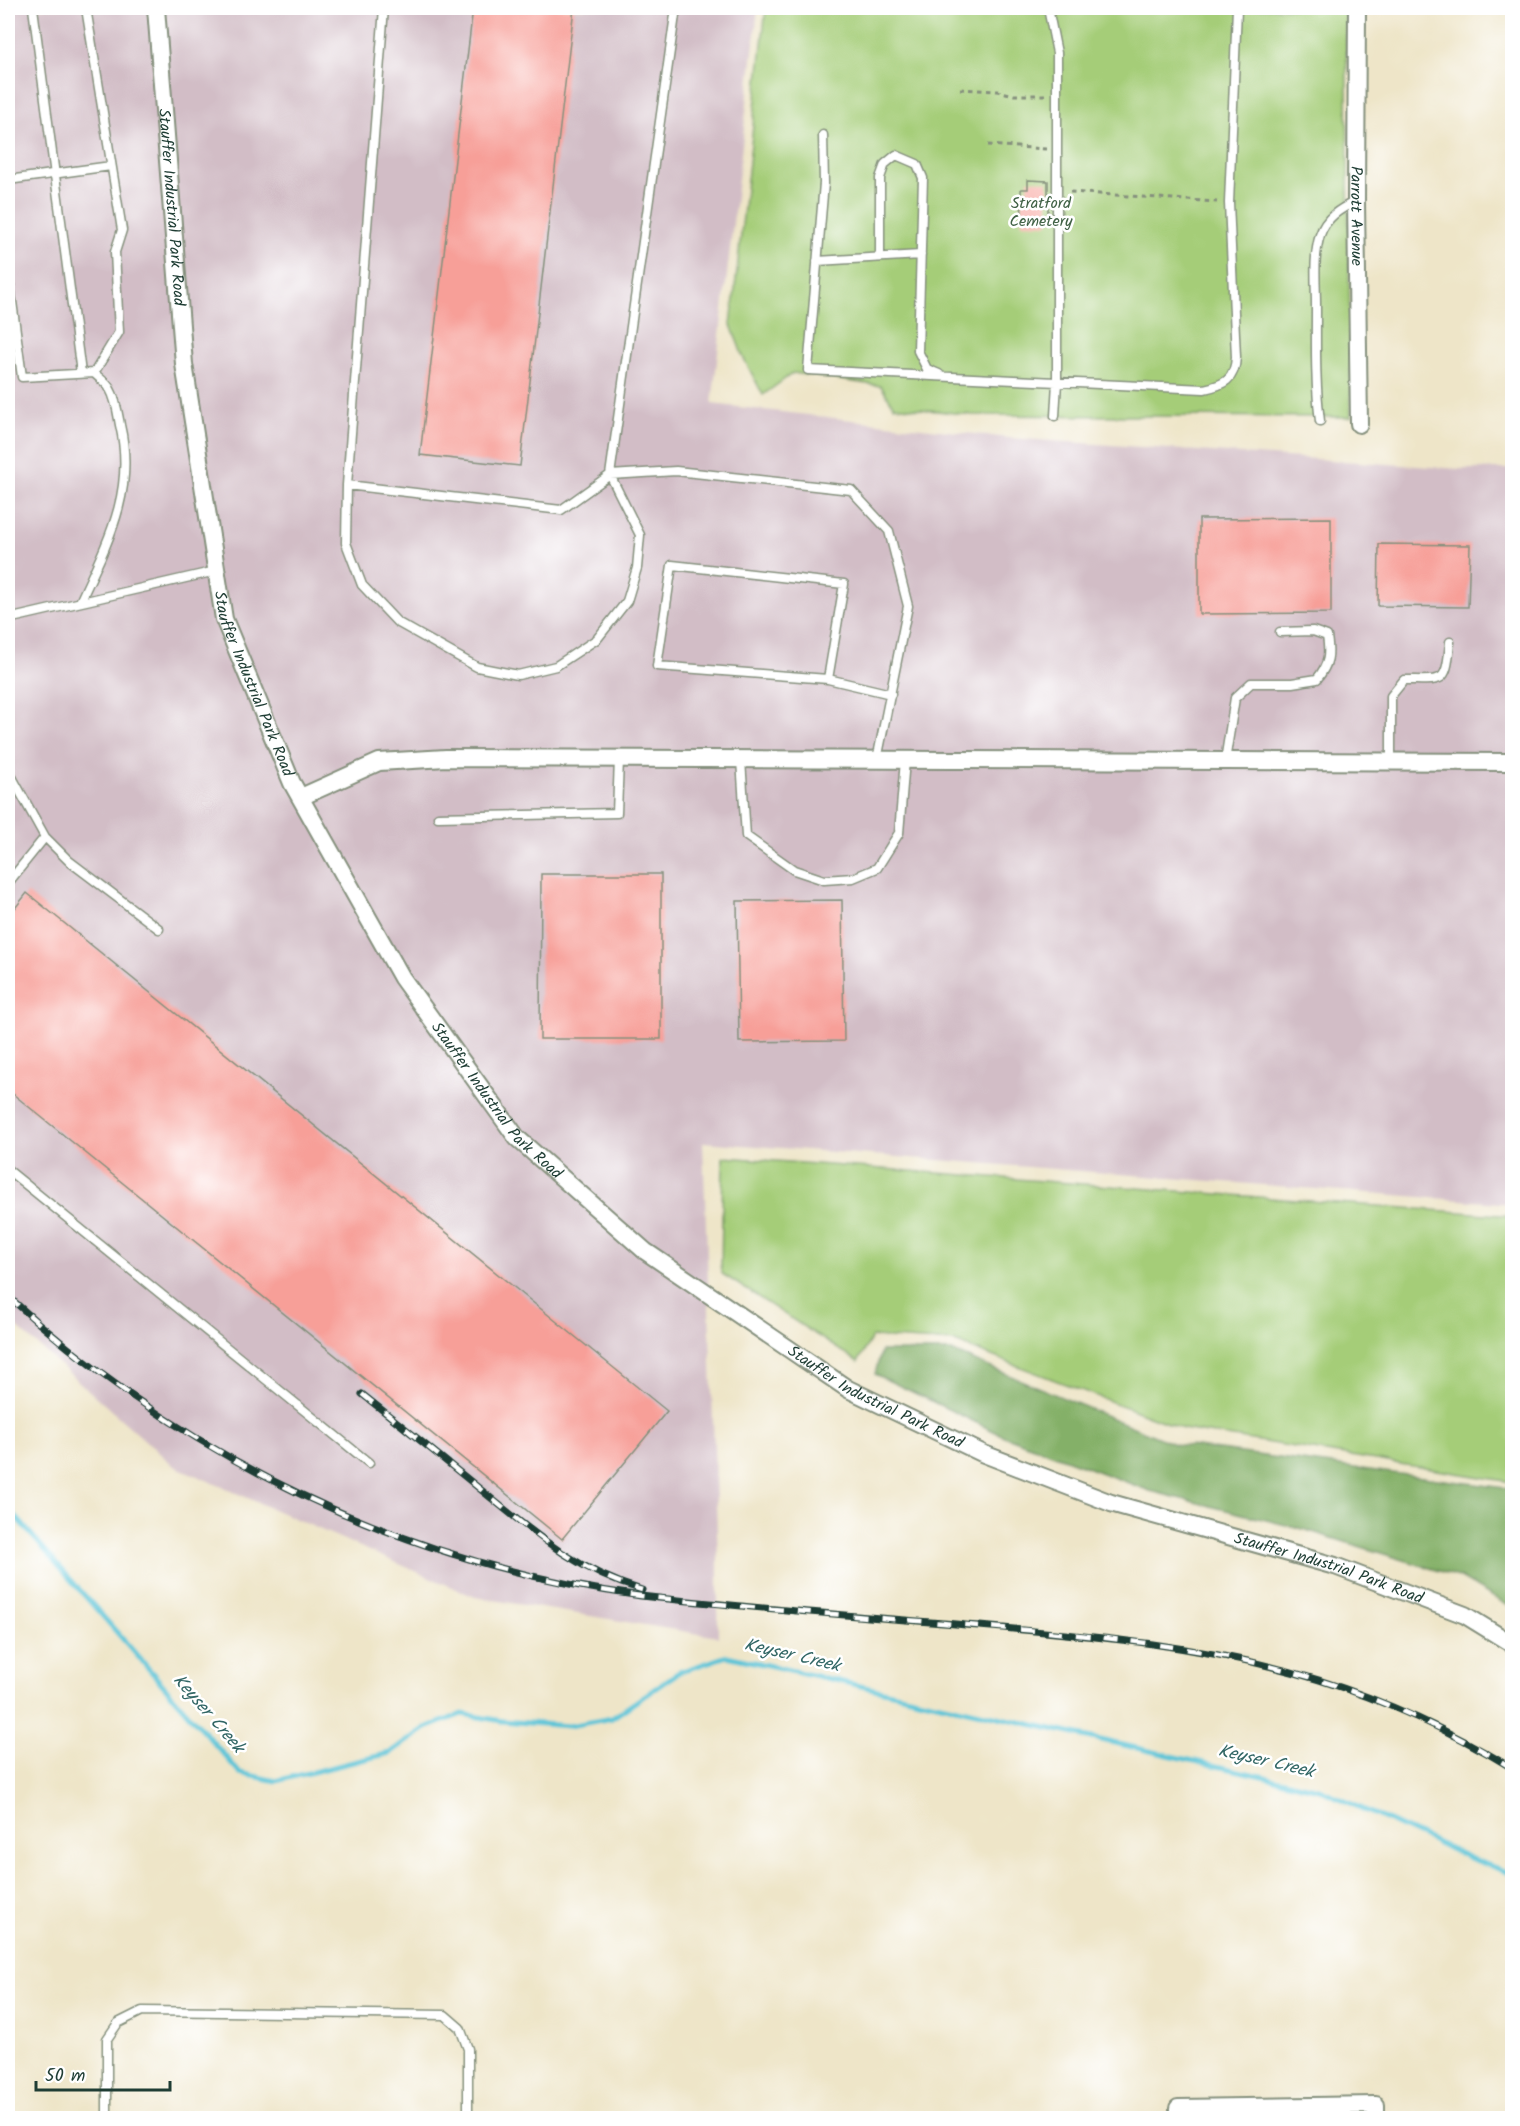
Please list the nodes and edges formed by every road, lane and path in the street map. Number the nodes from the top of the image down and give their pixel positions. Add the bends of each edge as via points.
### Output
1 (33, 8) edge
2 (86, 8) edge
3 (156, 8) edge
4 (384, 8) edge
5 (676, 8) edge
6 (1048, 8) edge
7 (1237, 8) edge
8 (1357, 8) edge
9 (960, 88) dead end
10 (1057, 94) junction
11 (823, 135) dead end
12 (988, 145) dead end
13 (1057, 149) junction
14 (111, 166) junction
15 (55, 174) junction
16 (8, 180) edge
17 (1057, 191) junction
18 (1356, 201) junction
19 (1229, 202) junction
20 (921, 255) junction
21 (880, 257) junction
22 (817, 261) junction
23 (8, 271) edge
24 (81, 373) junction
25 (94, 373) junction
26 (942, 376) junction
27 (1057, 382) junction
28 (1055, 416) dead end
29 (1320, 421) dead end
30 (1359, 424) dead end
31 (610, 475) junction
32 (347, 485) junction
33 (216, 571) junction
34 (80, 603) junction
35 (8, 619) edge
36 (1280, 632) dead end
37 (1450, 642) dead end
38 (828, 679) junction
39 (891, 694) junction
40 (620, 759) junction
41 (741, 759) junction
42 (878, 760) junction
43 (905, 760) junction
44 (1225, 761) junction
45 (1391, 762) junction
46 (1512, 762) edge
47 (8, 770) edge
48 (301, 797) junction
49 (438, 817) dead end
50 (45, 837) junction
51 (8, 883) edge
52 (159, 929) dead end
53 (8, 1170) edge
54 (369, 1462) dead end
55 (1512, 1644) edge
56 (107, 2118) edge
57 (468, 2118) edge
58 (1178, 2118) edge
59 (1376, 2118) edge

1 - 15 lane
2 - 14 lane
3 - 33 street, Stauffer Industrial Park Road via 184,364
4 - 32 lane
5 - 31 lane
6 - 10 lane via 1057,53
7 - 19 lane
8 - 18 street, Parrott Avenue
9 - 10 path via 1014,95
10 - 13 lane
11 - 22 lane via 824,183
12 - 13 path
13 - 17 lane
14 - 15 lane
14 - 25 lane via 122,230 114,252 119,332
15 - 16 lane
15 - 24 lane
17 - 19 path
17 - 27 lane
18 - 29 lane via 1329,220 1320,234 1316,256
18 - 30 street, Parrott Avenue
19 - 27 lane via 1236,357 1235,370 1223,386 1204,389
20 - 21 lane
20 - 21 lane via 923,178 917,164 896,155 885,164 880,178
20 - 26 lane via 918,351 927,369
21 - 22 lane
22 - 26 lane via 808,370
23 - 24 lane via 21,377
24 - 25 lane
25 - 34 lane via 110,389 125,443 125,474 122,499 109,538
26 - 27 lane
27 - 28 lane
31 - 32 lane via 561,510
31 - 32 lane via 640,535 637,568 627,601 597,639 556,666 518,675 477,667 397,622 362,585 346,543
31 - 39 lane via 676,471 851,490 889,531 908,606
33 - 34 lane
33 - 48 street, Stauffer Industrial Park Road via 224,619
34 - 35 lane
36 - 44 lane via 1313,631 1327,636 1327,666 1317,679 1251,683 1235,698
37 - 45 lane via 1443,678 1404,680 1391,696
38 - 38 lane via 657,666 672,566 844,584
38 - 39 lane
39 - 42 lane
40 - 41 street
40 - 48 street via 379,762
40 - 49 lane via 617,813
41 - 42 street
41 - 43 lane via 746,836 794,870 824,880 853,878 877,868 899,833
42 - 43 street
43 - 44 street
44 - 45 street
45 - 46 street
47 - 50 lane
48 - 55 street, Stauffer Industrial Park Road via 402,978 517,1138 645,1251 848,1389 984,1454 1111,1503 1335,1566 1465,1615
50 - 51 lane
50 - 52 lane via 69,861
53 - 54 lane
56 - 57 lane via 107,2039 118,2023 142,2012 445,2015 460,2028 468,2049
58 - 59 street via 1178,2108 1364,2106 1376,2106

